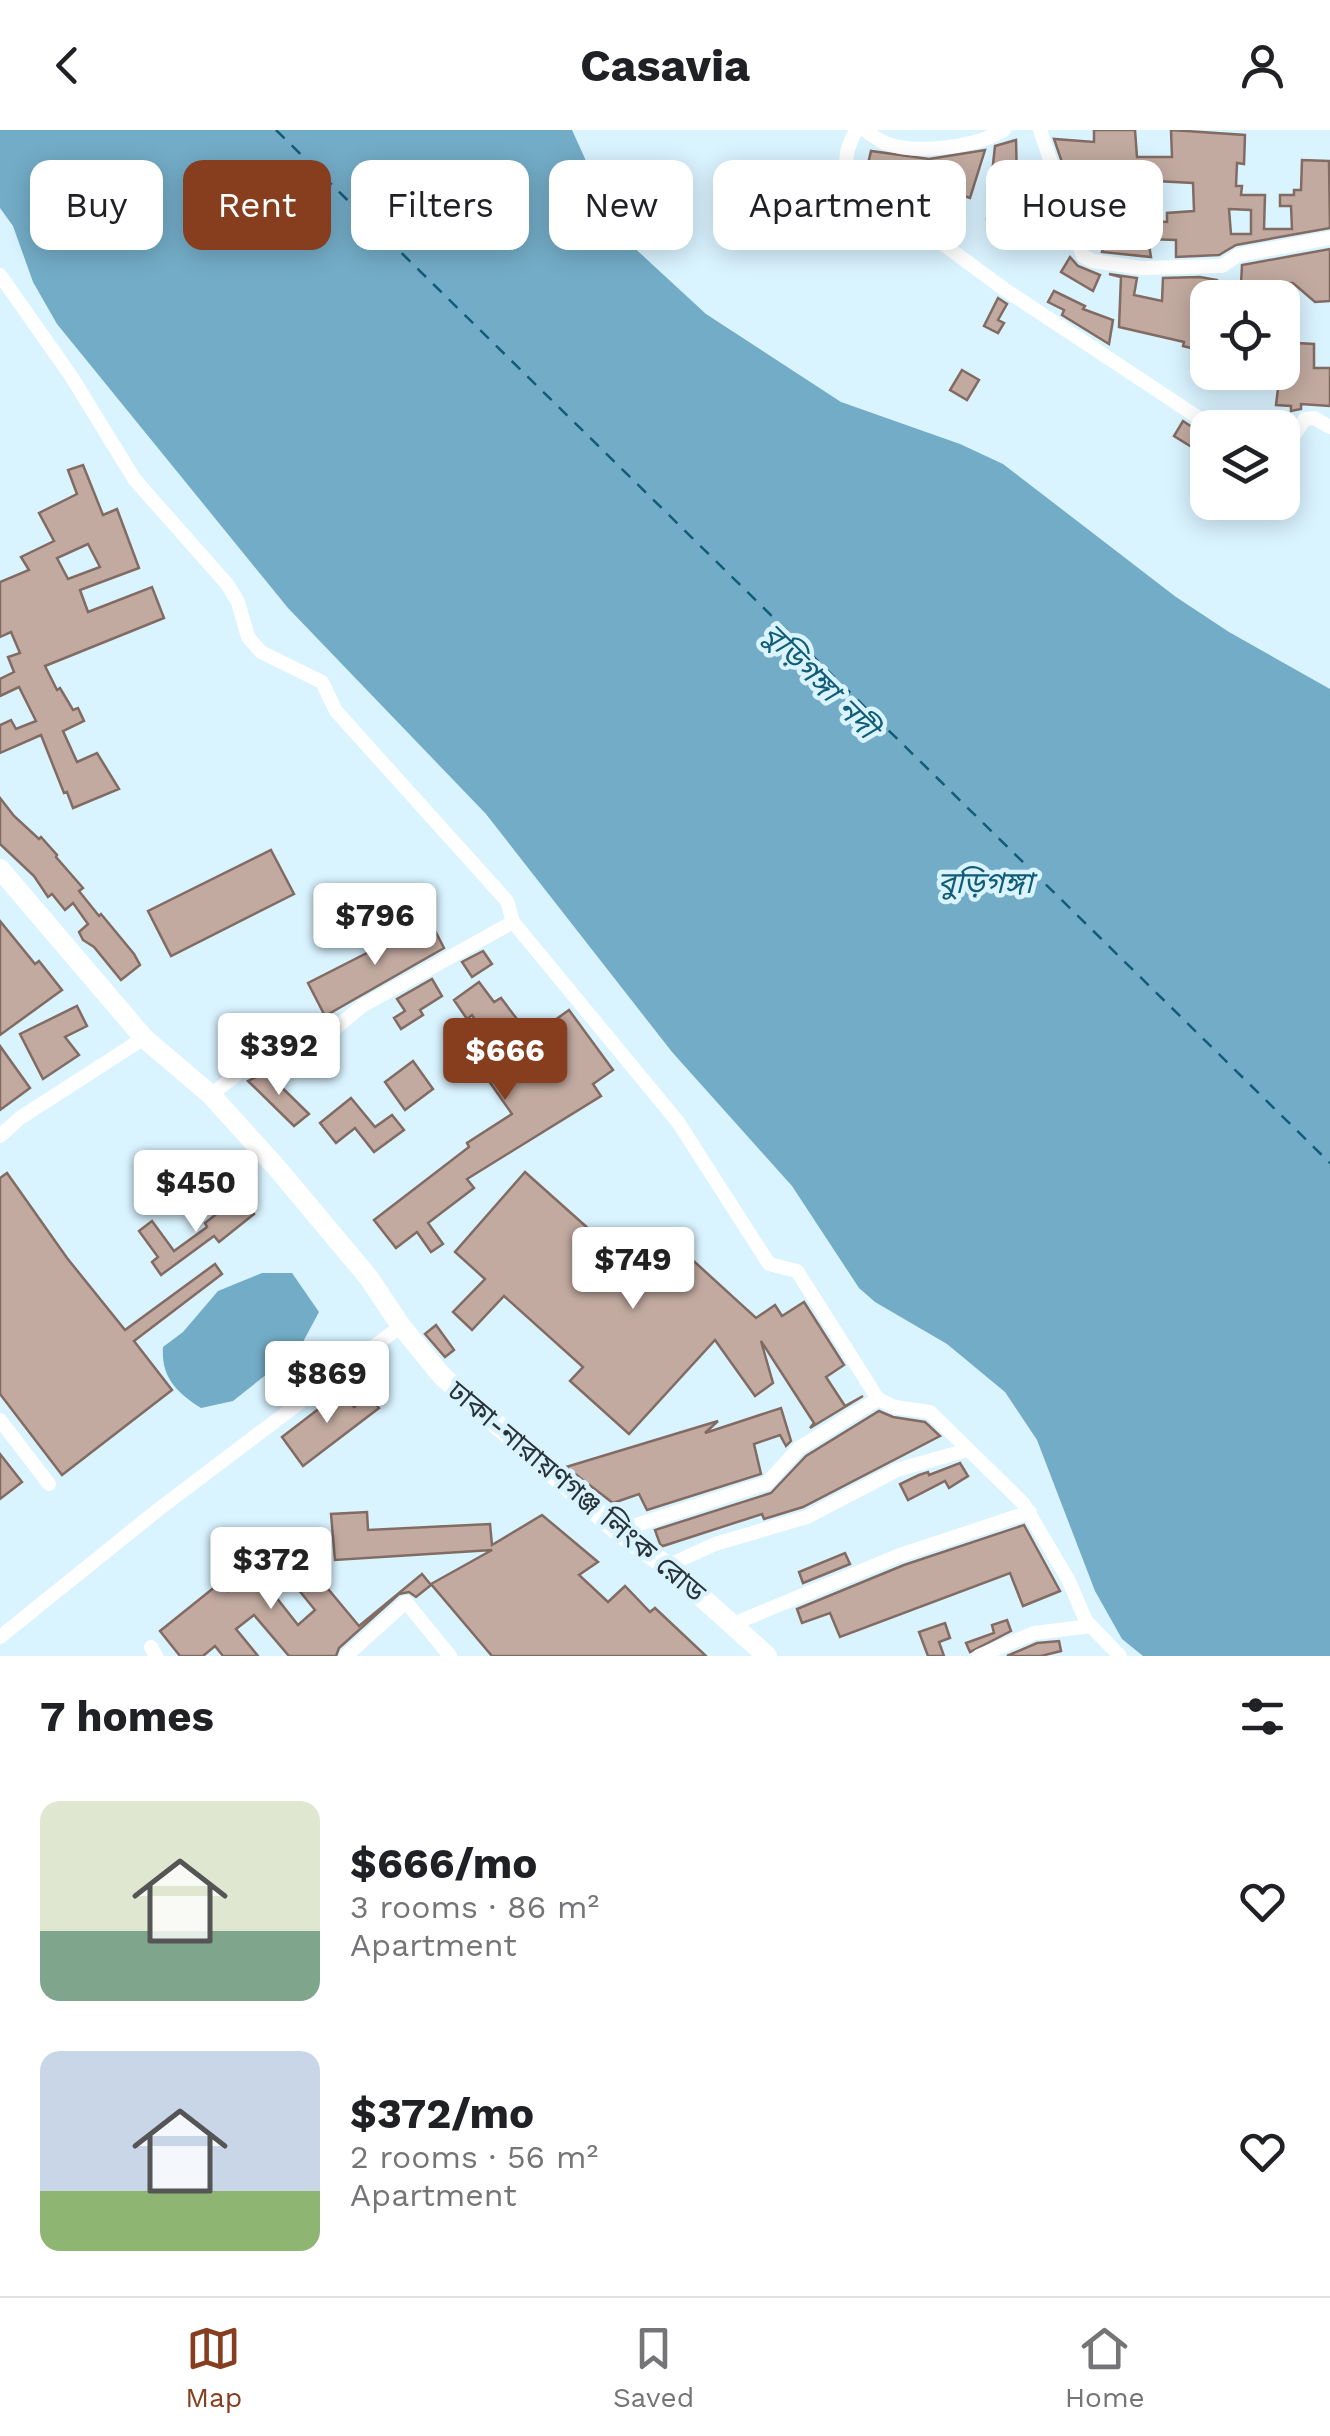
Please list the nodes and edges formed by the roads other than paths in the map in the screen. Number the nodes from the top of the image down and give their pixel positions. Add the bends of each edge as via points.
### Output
1 (856, 130) edge
2 (864, 130) edge
3 (1004, 130) edge
4 (1040, 130) edge
5 (1330, 238) edge
6 (0, 275) edge
7 (1190, 412) edge
8 (1300, 426) edge
9 (1330, 427) edge
10 (0, 869) edge
11 (512, 922) junction
12 (144, 1038) junction
13 (211, 1095) junction
14 (0, 1136) edge
15 (401, 1326) junction
16 (878, 1398) junction
17 (0, 1420) edge
18 (967, 1450) junction
19 (49, 1484) dead end
20 (1030, 1512) junction
21 (618, 1531) junction
22 (666, 1566) junction
23 (733, 1624) junction
24 (1091, 1626) junction
25 (0, 1637) edge
26 (346, 1656) edge
27 (450, 1656) edge
28 (767, 1656) edge
29 (979, 1656) edge
30 (1120, 1656) edge

1 - 7 street via 844,154 871,192
2 - 3 street via 884,143 929,149
4 - 5 street via 1083,256 1093,261 1142,268 1222,266 1238,255
6 - 11 street via 136,480 226,584 248,637 262,652 322,682 336,710 507,901
8 - 9 street via 1314,418
10 - 12 highway, ঢাকা-নারায়ণগঞ্জ লিংক রোড
11 - 13 street via 362,1006 325,1037 242,1070
11 - 16 street via 678,1122 769,1264 798,1270
12 - 13 highway, ঢাকা-নারায়ণগঞ্জ লিংক রোড
12 - 14 street
13 - 15 highway, ঢাকা-নারায়ণগঞ্জ লিংক রোড via 323,1222
15 - 21 highway, ঢাকা-নারায়ণগঞ্জ লিংক রোড via 442,1376
15 - 25 street
16 - 18 street via 930,1412
16 - 21 street via 799,1448 767,1484
17 - 19 street
18 - 20 street
18 - 22 street via 898,1470 807,1517
20 - 23 street via 900,1554
20 - 24 street
21 - 22 highway, ঢাকা-নারায়ণগঞ্জ লিংক রোড
22 - 23 highway, ঢাকা-নারায়ণগঞ্জ লিংক রোড
23 - 28 highway, ঢাকা-নারায়ণগঞ্জ লিংক রোড
24 - 29 street via 1034,1633
24 - 30 street
26 - 27 street via 406,1602

